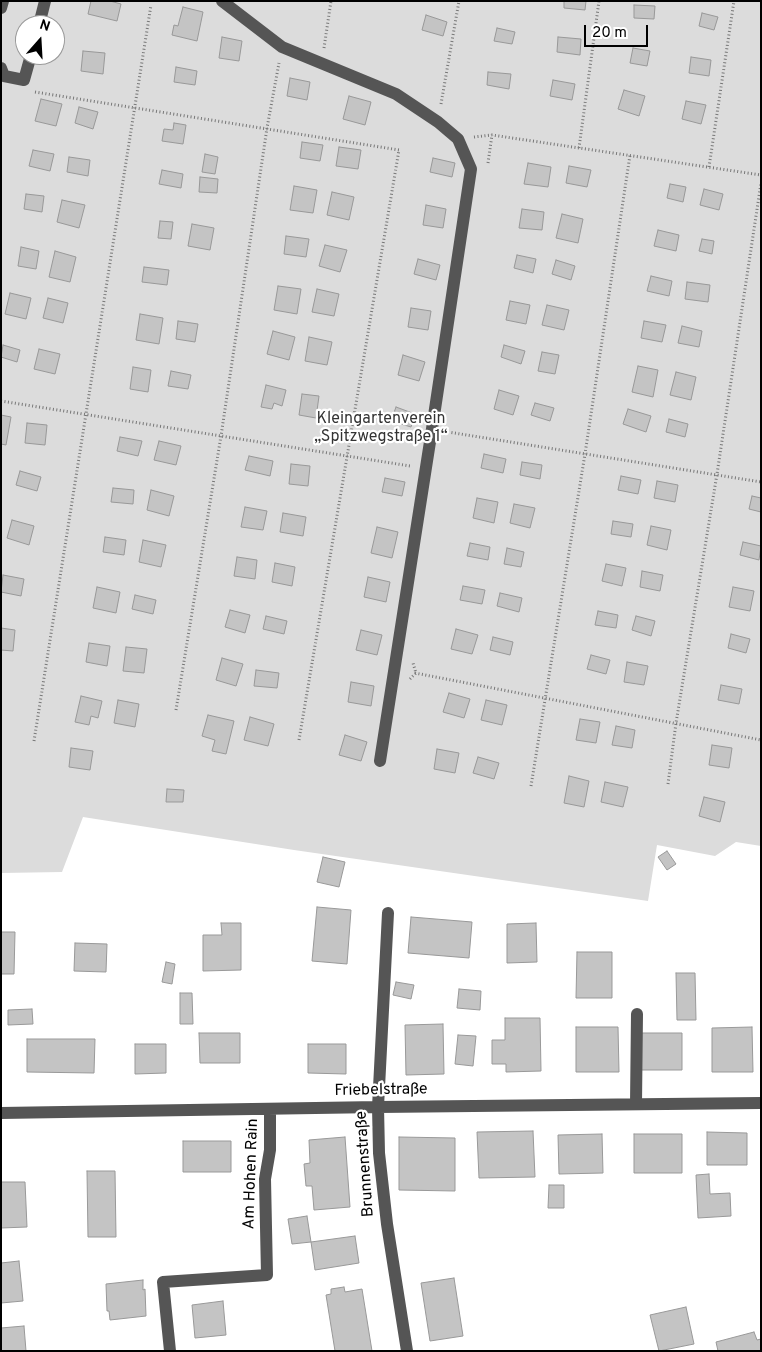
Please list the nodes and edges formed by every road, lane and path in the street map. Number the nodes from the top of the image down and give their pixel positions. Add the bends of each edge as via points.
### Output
1 (3, 1) edge
2 (45, 1) edge
3 (222, 1) edge
4 (331, 1) edge
5 (459, 1) edge
6 (599, 1) edge
7 (734, 1) edge
8 (151, 6) dead end
9 (1, 8) edge
10 (42, 15) edge
11 (282, 47) junction
12 (322, 64) junction
13 (28, 65) edge
14 (1, 68) edge
15 (30, 91) dead end
16 (134, 107) junction
17 (438, 122) junction
18 (267, 128) junction
19 (458, 139) junction
20 (579, 148) junction
21 (630, 155) junction
22 (709, 167) junction
23 (761, 175) edge
24 (761, 183) edge
25 (1, 401) edge
26 (86, 415) junction
27 (432, 429) junction
28 (221, 436) junction
29 (585, 454) junction
30 (348, 456) junction
31 (425, 468) junction
32 (717, 474) junction
33 (761, 482) edge
34 (395, 669) junction
35 (544, 697) junction
36 (176, 710) dead end
37 (676, 723) junction
38 (299, 740) dead end
39 (761, 740) edge
40 (34, 741) dead end
41 (380, 761) dead end
42 (668, 784) dead end
43 (531, 786) dead end
44 (388, 913) dead end
45 (637, 1014) dead end
46 (636, 1104) junction
47 (761, 1104) edge
48 (378, 1107) junction
49 (270, 1109) junction
50 (1, 1113) edge
51 (170, 1351) edge
52 (407, 1351) edge

1 - 9 street
2 - 10 street
3 - 11 street
4 - 12 path
5 - 17 path
6 - 20 path
7 - 22 path
8 - 16 path
11 - 12 street
11 - 18 path
12 - 17 street via 396,94
13 - 14 street via 24,80 4,76
15 - 16 path
16 - 18 path
16 - 26 path
17 - 19 street
18 - 28 path
18 - 30 path via 399,150
19 - 20 path via 492,135
19 - 27 street via 471,169
20 - 21 path
21 - 22 path
21 - 29 path
22 - 23 path
24 - 32 path
25 - 26 path
26 - 28 path
26 - 40 path
27 - 29 path
27 - 31 street
28 - 30 path
28 - 36 path
29 - 32 path
29 - 35 path
30 - 31 path
30 - 38 path
31 - 34 street
32 - 33 path
32 - 37 path
34 - 35 path
34 - 41 street
35 - 37 path
35 - 43 path
37 - 39 path
37 - 42 path
44 - 48 street, Brunnenstraße
45 - 46 street
46 - 47 street, Friebelstraße
46 - 48 street, Friebelstraße
48 - 49 street, Friebelstraße
48 - 52 street, Brunnenstraße via 378,1153 386,1224
49 - 50 street, Friebelstraße
49 - 51 street, Am Hohen Rain via 270,1150 265,1179 267,1275 163,1282

